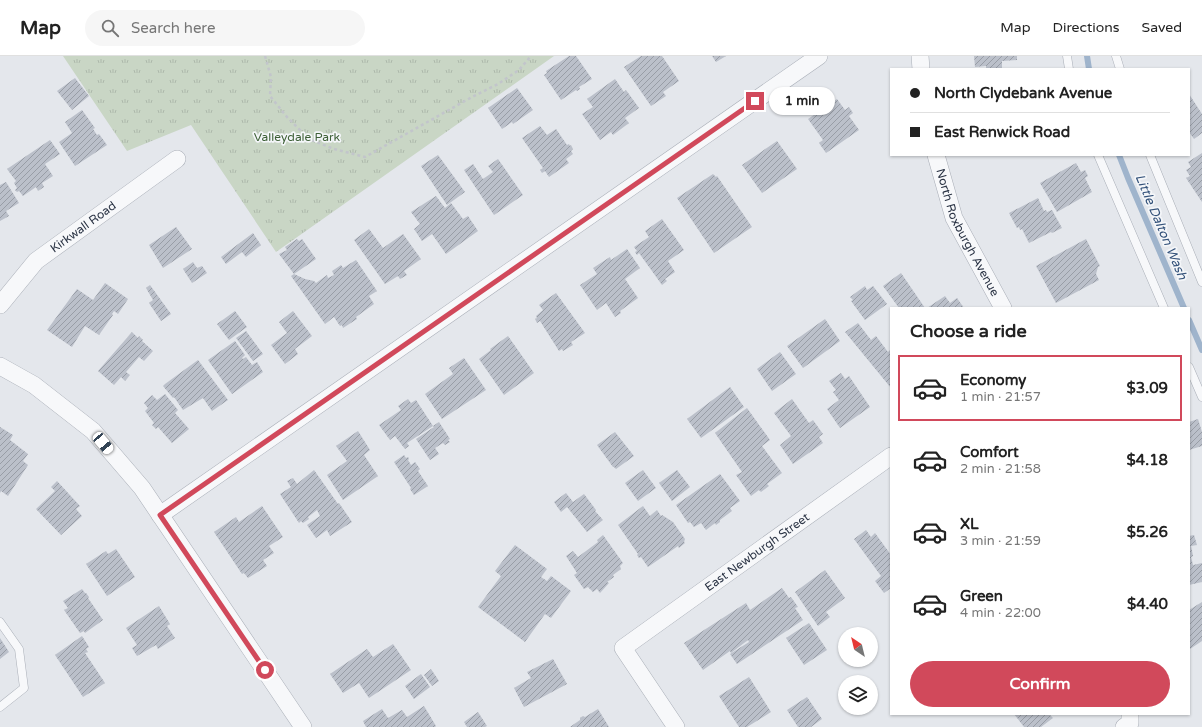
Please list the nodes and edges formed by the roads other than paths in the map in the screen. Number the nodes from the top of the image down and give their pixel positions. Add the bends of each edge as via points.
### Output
1 (819, 56) edge
2 (920, 56) edge
3 (1066, 56) edge
4 (1116, 56) edge
5 (921, 68) edge
6 (1069, 68) edge
7 (1120, 68) edge
8 (936, 156) edge
9 (1098, 156) edge
10 (1150, 156) edge
11 (177, 159) dead end
12 (1202, 282) edge
13 (0, 305) edge
14 (1002, 307) edge
15 (1164, 307) edge
16 (0, 366) edge
17 (1190, 369) edge
18 (1202, 397) edge
19 (890, 457) edge
20 (160, 515) junction
21 (0, 622) edge
22 (0, 706) edge
23 (298, 725) edge
24 (676, 727) edge

1 - 20 street
2 - 5 street
3 - 6 lane
4 - 7 lane
8 - 14 street, North Roxburgh Avenue via 954,218
9 - 15 lane
10 - 12 lane
11 - 13 street, Kirkwall Road via 36,261
16 - 20 street via 34,385 94,431 142,488
17 - 18 lane
19 - 24 street, East Newburgh Street via 623,648
20 - 23 street
21 - 22 lane via 19,649 24,688

